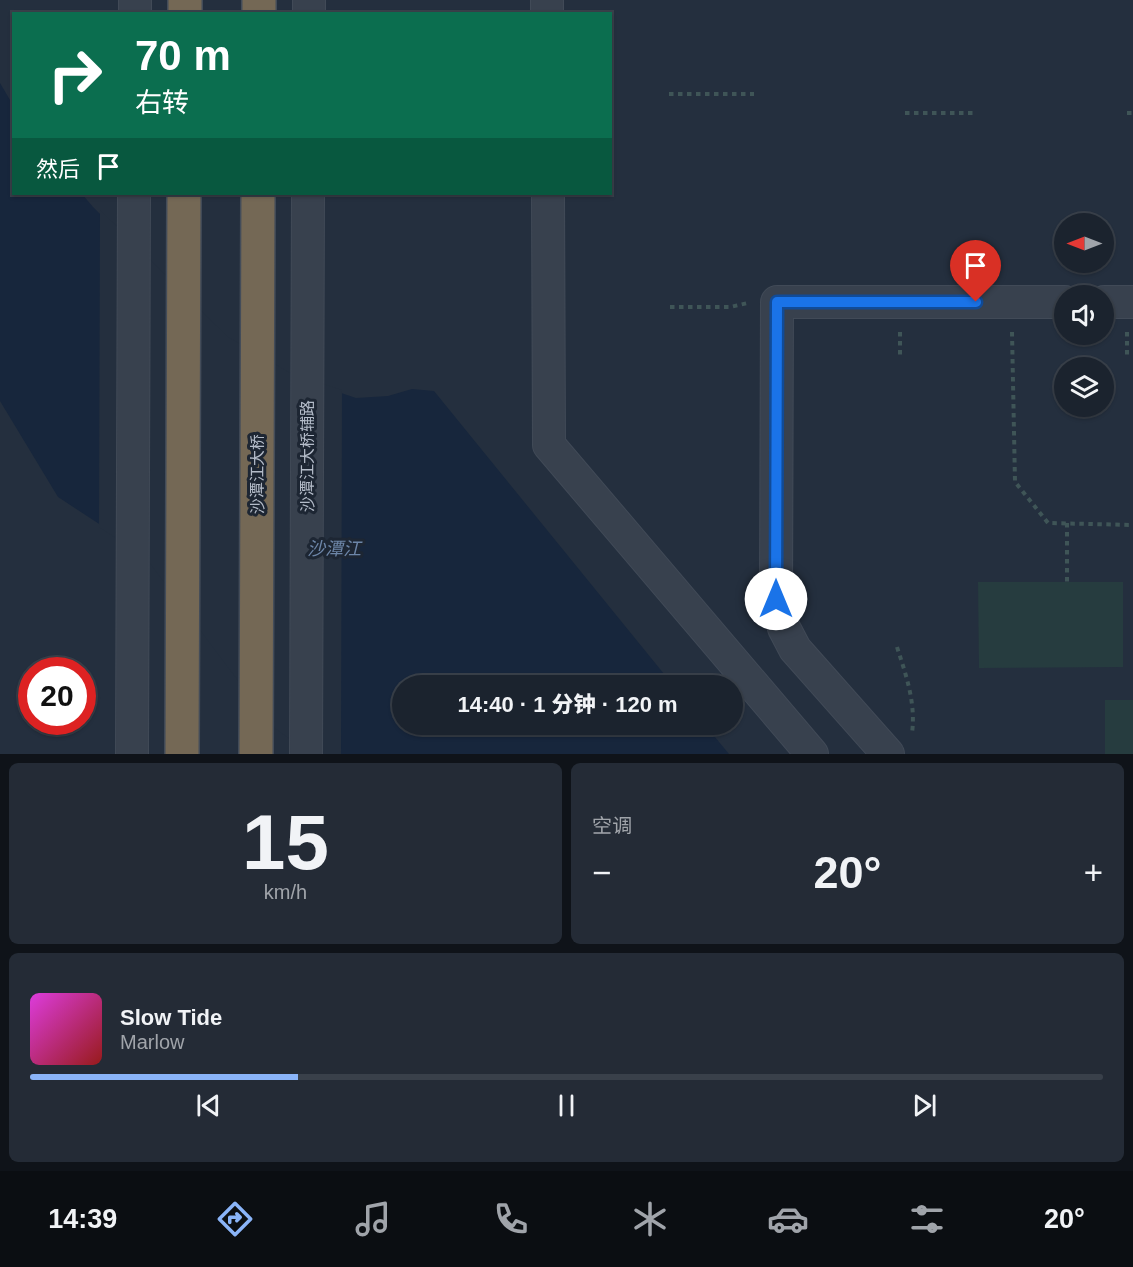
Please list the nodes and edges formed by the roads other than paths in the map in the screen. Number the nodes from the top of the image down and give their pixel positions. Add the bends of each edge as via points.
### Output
1 (134, 195) edge
2 (184, 195) edge
3 (258, 195) edge
4 (308, 195) edge
5 (548, 195) edge
6 (1054, 302) edge
7 (1114, 302) edge
8 (1133, 302) edge
9 (899, 745) edge
10 (132, 754) edge
11 (183, 754) edge
12 (256, 754) edge
13 (306, 754) edge
14 (812, 754) edge

1 - 10 street
2 - 11 highway
3 - 12 highway, 沙潭江大桥
4 - 13 street, 沙潭江大桥辅路
5 - 14 street via 549,445
6 - 9 street via 777,302 776,599 795,649
7 - 8 street

